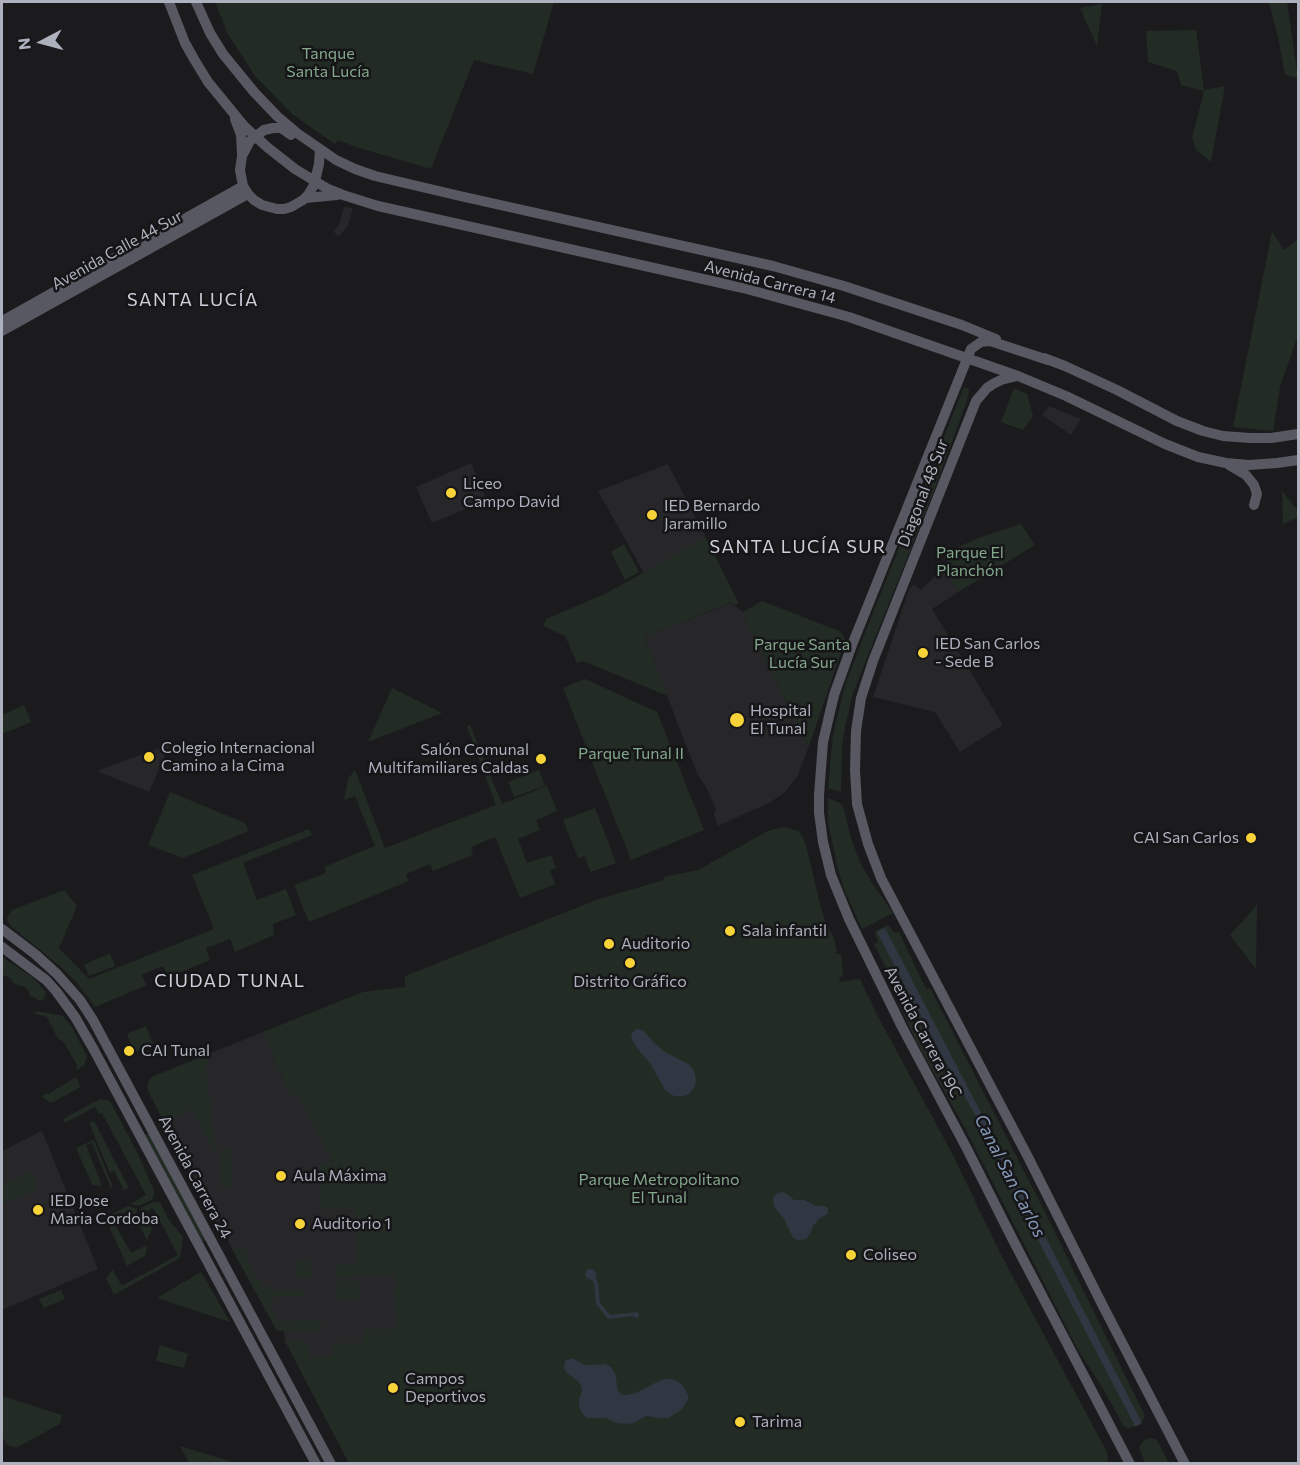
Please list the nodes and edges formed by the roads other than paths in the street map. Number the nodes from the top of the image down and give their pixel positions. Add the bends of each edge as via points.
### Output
1 (169, 2) edge
2 (196, 2) edge
3 (233, 113) junction
4 (255, 137) junction
5 (320, 153) junction
6 (242, 156) junction
7 (315, 181) junction
8 (246, 190) junction
9 (343, 195) junction
10 (304, 199) junction
11 (2, 321) edge
12 (2, 332) edge
13 (946, 350) junction
14 (967, 358) junction
15 (1048, 360) junction
16 (1018, 376) junction
17 (958, 382) junction
18 (1299, 434) edge
19 (1299, 460) edge
20 (1226, 463) junction
21 (1254, 505) dead end
22 (819, 795) joint
23 (2, 929) edge
24 (2, 947) edge
25 (316, 1464) edge
26 (331, 1464) edge
27 (1130, 1464) edge
28 (1185, 1464) edge

1 - 3 main road, Avenida Carrera 14 via 194,59
2 - 5 main road, Avenida Carrera 14 via 210,33 235,70 277,116
3 - 4 main road, Avenida Carrera 14
3 - 6 main road via 241,135
4 - 5 main road, Avenida Carrera 14 via 268,129 281,128
4 - 6 main road
4 - 7 main road, Avenida Carrera 14
5 - 7 main road
5 - 15 main road, Avenida Carrera 14 via 392,180 772,266 844,286 962,325
6 - 8 main road via 240,170
7 - 9 main road, Avenida Carrera 14
7 - 10 main road
8 - 10 main road via 262,205 277,209
8 - 11 main road, Avenida Calle 44 Sur
8 - 12 main road, Avenida Calle 44 Sur
9 - 10 main road
9 - 13 main road, Avenida Carrera 14 via 766,294
13 - 14 main road, Avenida Carrera 14
13 - 17 main road via 956,368
14 - 15 main road via 974,346 990,341
14 - 16 main road, Avenida Carrera 14
14 - 17 main road, Diagonal 48 Sur
15 - 18 main road, Avenida Carrera 14 via 1194,428 1250,438
16 - 20 main road, Avenida Carrera 14 via 1165,444
16 - 28 main road, Diagonal 48 Sur via 993,384 976,401 873,661 856,731 857,804 886,886
17 - 22 main road, Diagonal 48 Sur via 834,695 823,742
19 - 20 main road, Avenida Carrera 14
20 - 21 main road via 1252,481 1257,494
22 - 27 main road, Avenida Carrera 19C via 827,858 849,920
23 - 26 main road, Avenida Carrera 24 via 57,974 93,1020
24 - 25 main road, Avenida Carrera 24 via 46,980 75,1017

